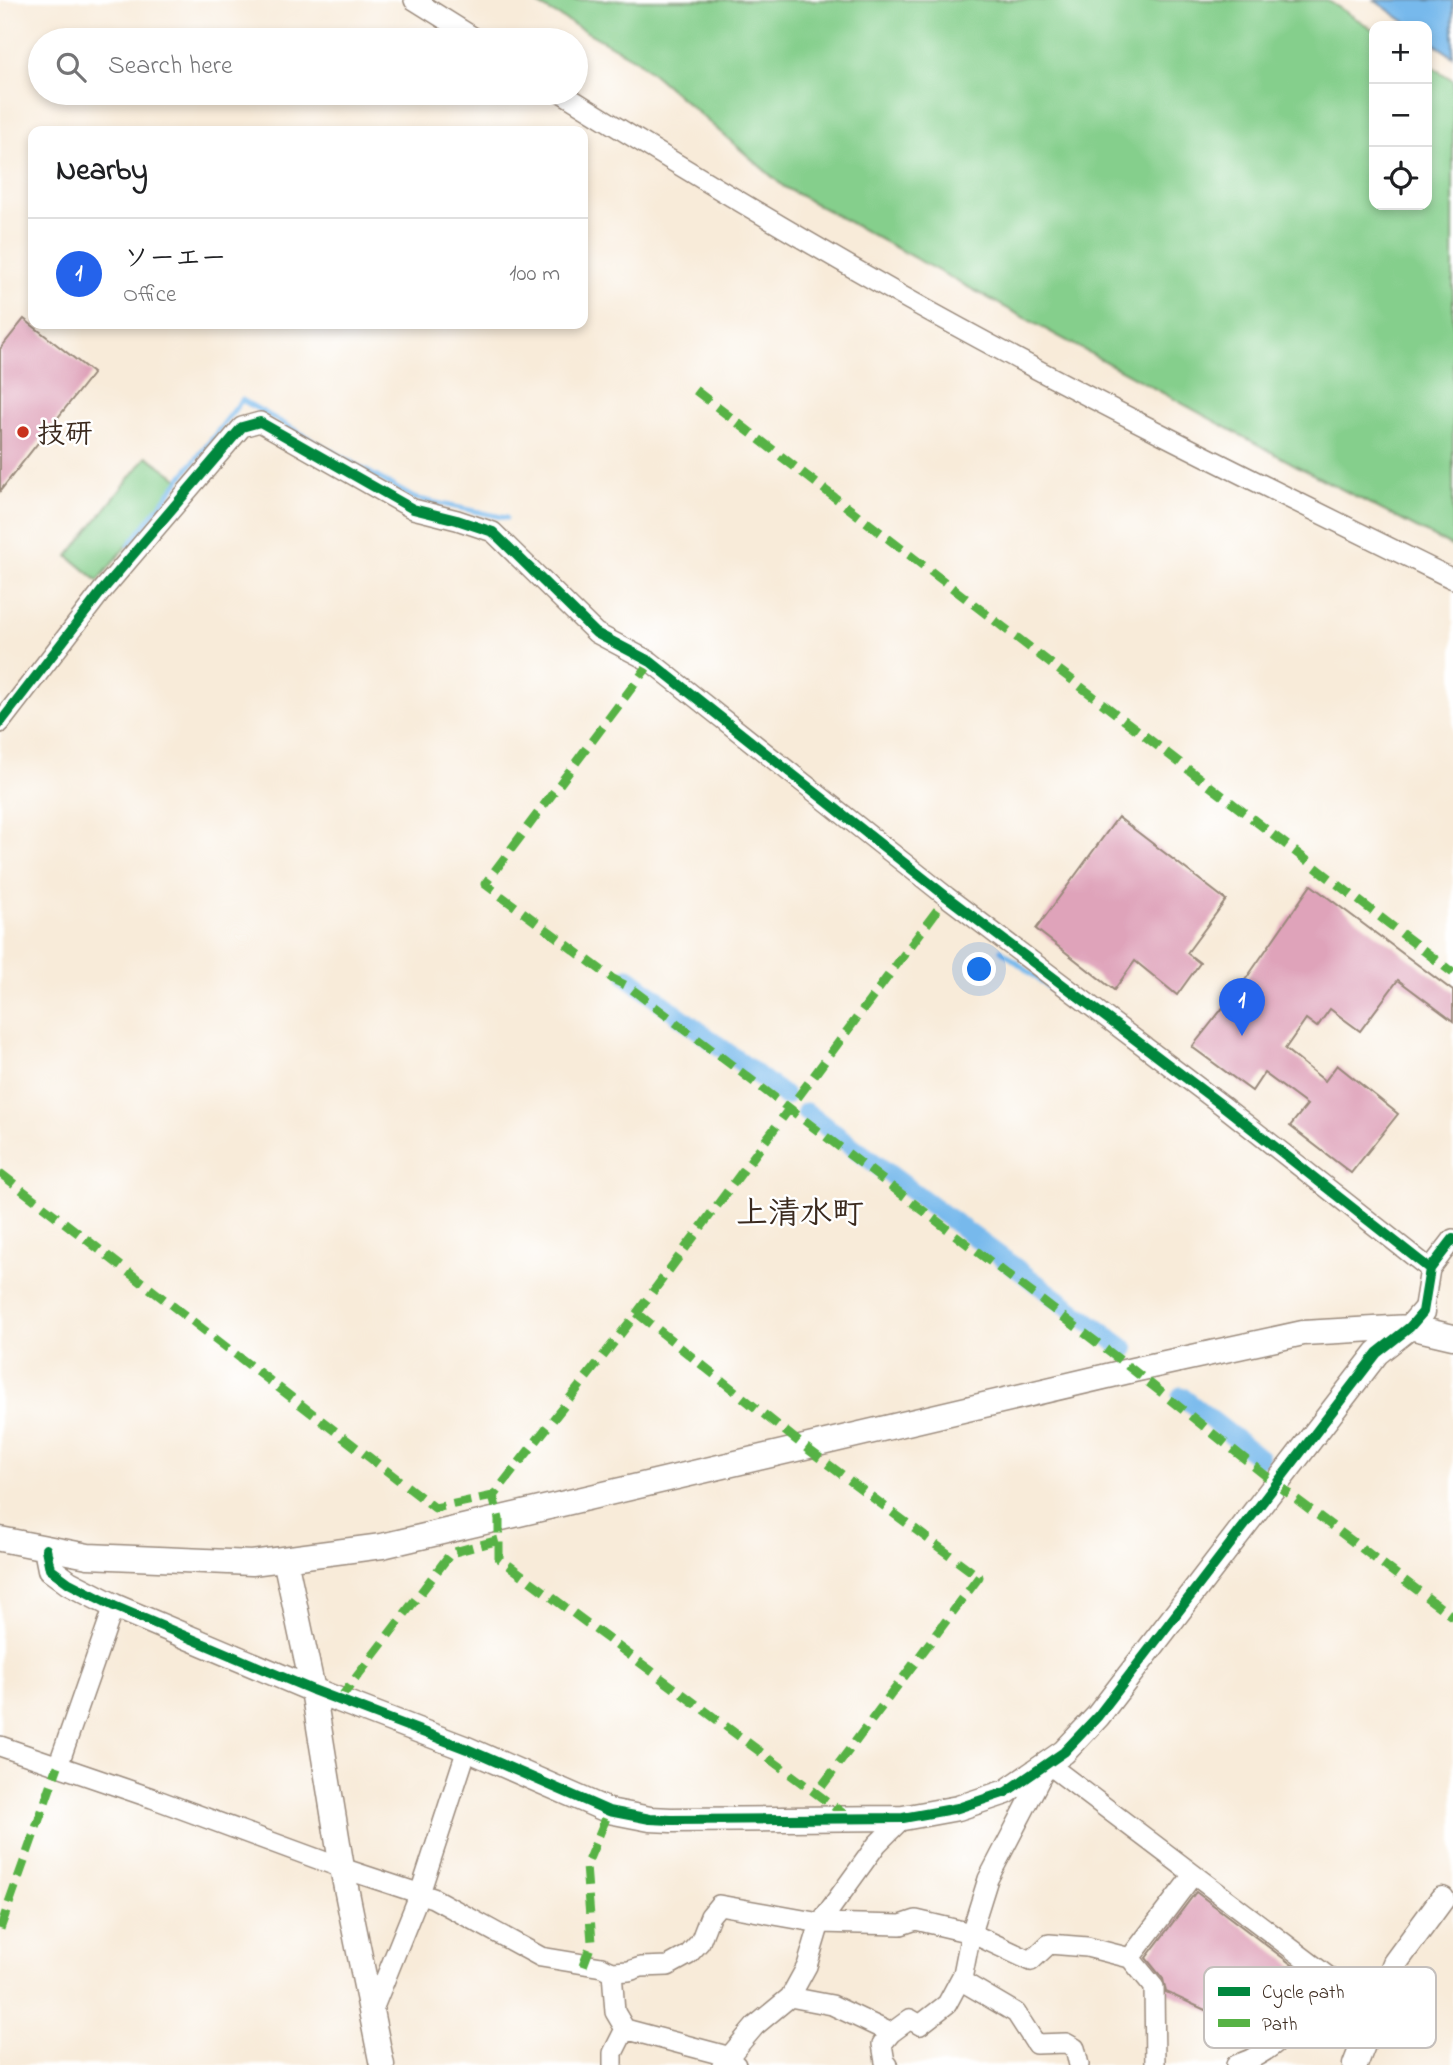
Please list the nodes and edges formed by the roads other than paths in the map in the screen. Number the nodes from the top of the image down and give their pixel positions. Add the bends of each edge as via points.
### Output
1 (414, 0) edge
2 (459, 28) edge
3 (581, 105) edge
4 (1453, 579) edge
5 (0, 723) edge
6 (1453, 1239) edge
7 (1430, 1269) junction
8 (1416, 1320) junction
9 (1453, 1337) edge
10 (0, 1539) edge
11 (46, 1549) junction
12 (285, 1559) junction
13 (114, 1606) junction
14 (313, 1690) junction
15 (0, 1746) edge
16 (467, 1749) junction
17 (1048, 1764) junction
18 (58, 1766) junction
19 (903, 1818) junction
20 (342, 1868) junction
21 (1193, 1875) junction
22 (1448, 1892) edge
23 (420, 1893) junction
24 (820, 1923) junction
25 (971, 1933) junction
26 (1130, 1958) junction
27 (1314, 1967) edge
28 (1393, 1967) edge
29 (612, 1972) junction
30 (960, 1980) junction
31 (790, 1997) junction
32 (372, 2012) junction
33 (625, 2029) junction
34 (891, 2033) junction
35 (1269, 2048) edge
36 (1361, 2048) edge
37 (728, 2062) edge
38 (383, 2065) edge
39 (613, 2065) edge
40 (888, 2065) edge
41 (1079, 2065) edge
42 (1155, 2065) edge
43 (1236, 2065) edge
44 (1355, 2065) edge

1 - 2 street
3 - 4 street via 903,297 1204,456
5 - 7 street via 101,592 242,427 260,422 413,509 493,532 596,633 651,662
6 - 7 street
7 - 8 street
8 - 9 street
8 - 12 street via 1303,1333 382,1546
8 - 17 street via 1377,1353 1098,1716
10 - 11 street
11 - 12 street via 133,1559 252,1563
11 - 13 street via 50,1569
12 - 14 street
13 - 14 street
13 - 18 street
14 - 16 street
14 - 20 street
15 - 18 street
16 - 19 street via 609,1811 650,1819
16 - 23 street
17 - 19 street via 1006,1792 983,1801
17 - 21 street
17 - 25 street via 988,1879
18 - 20 street
19 - 24 street via 877,1843
20 - 23 street
20 - 32 street
21 - 26 street
21 - 27 street
22 - 28 street
23 - 29 street via 541,1957
23 - 32 street
24 - 25 street via 901,1925 916,1920
24 - 29 street via 719,1905 688,1955 668,1966
24 - 31 street via 807,1966
25 - 26 street via 1031,1961 1049,1944 1087,1947
25 - 30 street
26 - 42 street via 1154,1987
29 - 33 street via 615,2012
30 - 34 street via 947,2004 920,2025 911,2019
30 - 41 street via 1016,2012 1036,2044 1066,2043 1075,2048
31 - 34 street via 832,2005
31 - 37 street via 755,2026
32 - 38 street
33 - 37 street
33 - 39 street via 613,2053
34 - 40 street via 882,2043
35 - 43 street
36 - 44 street

